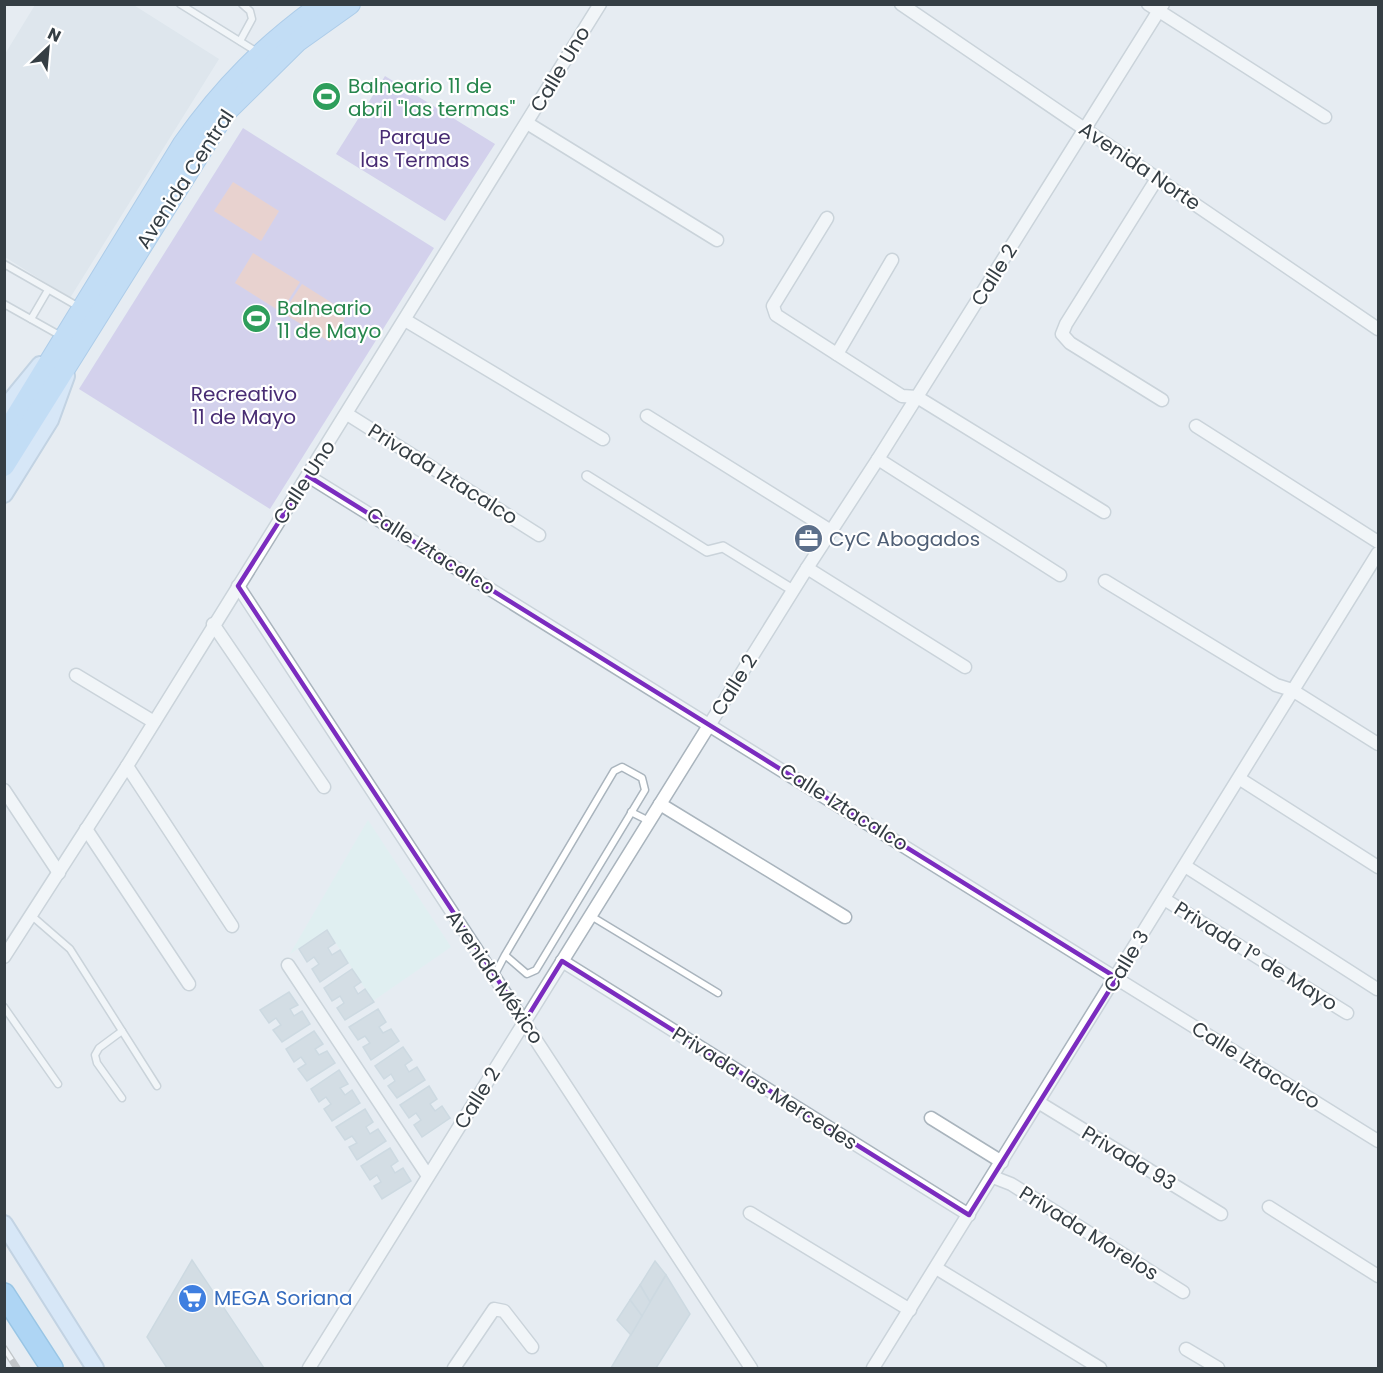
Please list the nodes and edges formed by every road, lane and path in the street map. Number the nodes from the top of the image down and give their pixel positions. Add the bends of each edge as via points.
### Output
1 (180, 4) edge
2 (242, 4) edge
3 (305, 4) edge
4 (322, 4) edge
5 (350, 4) edge
6 (600, 4) edge
7 (901, 4) edge
8 (1157, 7) edge
9 (292, 25) junction
10 (240, 41) junction
11 (260, 54) junction
12 (1325, 117) dead end
13 (527, 123) junction
14 (1086, 129) junction
15 (1158, 177) junction
16 (827, 218) dead end
17 (717, 240) dead end
18 (892, 260) dead end
19 (4, 264) edge
20 (48, 290) junction
21 (4, 304) edge
22 (82, 309) junction
23 (31, 319) junction
24 (405, 320) junction
25 (1378, 329) edge
26 (69, 345) junction
27 (837, 354) junction
28 (916, 397) junction
29 (1162, 400) dead end
30 (4, 409) edge
31 (347, 414) junction
32 (646, 416) dead end
33 (1196, 426) dead end
34 (4, 436) edge
35 (603, 439) dead end
36 (878, 459) junction
37 (4, 466) edge
38 (308, 476) junction
39 (587, 476) dead end
40 (4, 495) edge
41 (1104, 512) dead end
42 (831, 531) junction
43 (539, 535) dead end
44 (1378, 542) edge
45 (1378, 553) edge
46 (807, 568) junction
47 (1060, 575) dead end
48 (1105, 581) dead end
49 (238, 586) junction
50 (793, 590) junction
51 (213, 624) junction
52 (965, 668) dead end
53 (76, 675) dead end
54 (1292, 690) junction
55 (154, 722) junction
56 (710, 724) junction
57 (1378, 744) edge
58 (128, 766) junction
59 (1240, 779) junction
60 (324, 787) dead end
61 (4, 790) edge
62 (660, 804) junction
63 (631, 812) junction
64 (649, 821) junction
65 (86, 829) junction
66 (1185, 866) junction
67 (1378, 867) edge
68 (59, 873) junction
69 (1164, 899) junction
70 (32, 916) junction
71 (590, 916) junction
72 (845, 917) dead end
73 (232, 926) dead end
74 (505, 955) junction
75 (4, 957) edge
76 (562, 962) junction
77 (288, 965) dead end
78 (494, 976) junction
79 (1117, 978) junction
80 (189, 984) dead end
81 (1377, 989) edge
82 (718, 993) dead end
83 (4, 1007) edge
84 (1347, 1013) dead end
85 (525, 1022) junction
86 (122, 1031) junction
87 (58, 1084) dead end
88 (157, 1086) dead end
89 (122, 1098) dead end
90 (1038, 1102) junction
91 (931, 1118) dead end
92 (1378, 1141) edge
93 (1002, 1162) junction
94 (428, 1176) junction
95 (993, 1177) junction
96 (1269, 1207) dead end
97 (750, 1213) dead end
98 (969, 1215) junction
99 (1221, 1215) dead end
100 (4, 1224) edge
101 (936, 1268) junction
102 (1378, 1276) edge
103 (1183, 1292) dead end
104 (4, 1294) edge
105 (910, 1310) junction
106 (532, 1347) dead end
107 (1186, 1348) dead end
108 (52, 1368) edge
109 (95, 1368) edge
110 (309, 1368) edge
111 (454, 1368) edge
112 (751, 1368) edge
113 (873, 1368) edge
114 (1100, 1368) edge
115 (1218, 1368) edge

1 - 10 lane
2 - 10 lane via 250,10 252,19
3 - 9 street
4 - 9 main road, Avenida Central
5 - 26 main road, Avenida Central via 298,41 225,113
6 - 13 street, Calle Uno
7 - 14 street, Avenida Norte
8 - 12 street
8 - 14 street, Calle 2
9 - 11 main road, Avenida Central
10 - 11 lane
11 - 22 main road, Avenida Central via 212,103 183,144
13 - 17 street
13 - 24 street, Calle Uno
14 - 15 street, Avenida Norte
14 - 28 street, Calle 2
15 - 25 street, Avenida Norte
15 - 29 street via 1062,334
16 - 27 street via 773,311
18 - 27 street
19 - 20 lane
20 - 22 lane
20 - 23 lane
21 - 23 lane
22 - 26 main road, Avenida Central
23 - 26 lane
24 - 31 street, Calle Uno
24 - 35 street
26 - 30 main road, Avenida Central
26 - 34 main road, Avenida Central
26 - 37 main road, Avenida Central
26 - 40 main road, Avenida Central via 50,420
27 - 28 street via 902,396
28 - 36 street, Calle 2
28 - 41 street
31 - 38 street, Calle Uno
31 - 43 street, Privada Iztacalco
32 - 42 street
33 - 44 street
36 - 42 street, Calle 2
36 - 47 street
38 - 49 street, Calle Uno
38 - 56 street, Calle Iztacalco
39 - 50 street via 707,551 723,547
42 - 46 street, Calle 2
45 - 54 street, Calle 3
46 - 50 street, Calle 2
46 - 52 street
48 - 54 street via 1276,685
49 - 51 street, Calle Uno
49 - 78 street, Avenida México
50 - 56 street, Calle 2
51 - 55 street, Calle Uno
51 - 60 street
53 - 55 street
54 - 57 street
54 - 59 street, Calle 3
55 - 58 street, Calle Uno
56 - 62 street, Calle 2
56 - 79 street, Calle Iztacalco
58 - 65 street, Calle Uno
58 - 73 street
59 - 66 street, Calle 3
59 - 67 street
61 - 68 street
62 - 64 street, Calle 2
62 - 72 street
63 - 64 lane
63 - 74 lane via 536,970 527,974
63 - 74 lane via 645,790 645,782 626,768 618,768
64 - 71 street, Calle 2
65 - 68 street, Calle Uno
65 - 80 street
66 - 69 street, Calle 3
66 - 81 street
68 - 70 street, Calle Uno
69 - 79 street, Calle 3
69 - 84 street, Privada 1º de Mayo
70 - 75 street, Calle Uno
70 - 86 lane via 70,949
71 - 76 street, Calle 2
71 - 82 lane
74 - 78 lane
76 - 85 street, Calle 2
76 - 98 street, Privada las Mercedes
77 - 94 street
78 - 85 street, Avenida México
79 - 90 street, Calle 3
79 - 92 street, Calle Iztacalco
83 - 87 lane
85 - 94 street, Calle 2
85 - 112 street, Avenida México
86 - 88 lane
86 - 89 lane via 95,1055
90 - 93 street, Calle 3
90 - 99 street, Privada 93
91 - 93 street
93 - 95 street, Calle 3
94 - 110 street, Calle 2
95 - 98 street, Calle 3
95 - 103 street, Privada Morelos via 1011,1184
96 - 102 street
97 - 105 street
98 - 101 street, Calle 3
100 - 109 main road
101 - 105 street, Calle 3
101 - 114 street
104 - 108 highway
105 - 113 street, Calle 3
106 - 111 street via 504,1311 494,1309
107 - 115 street

